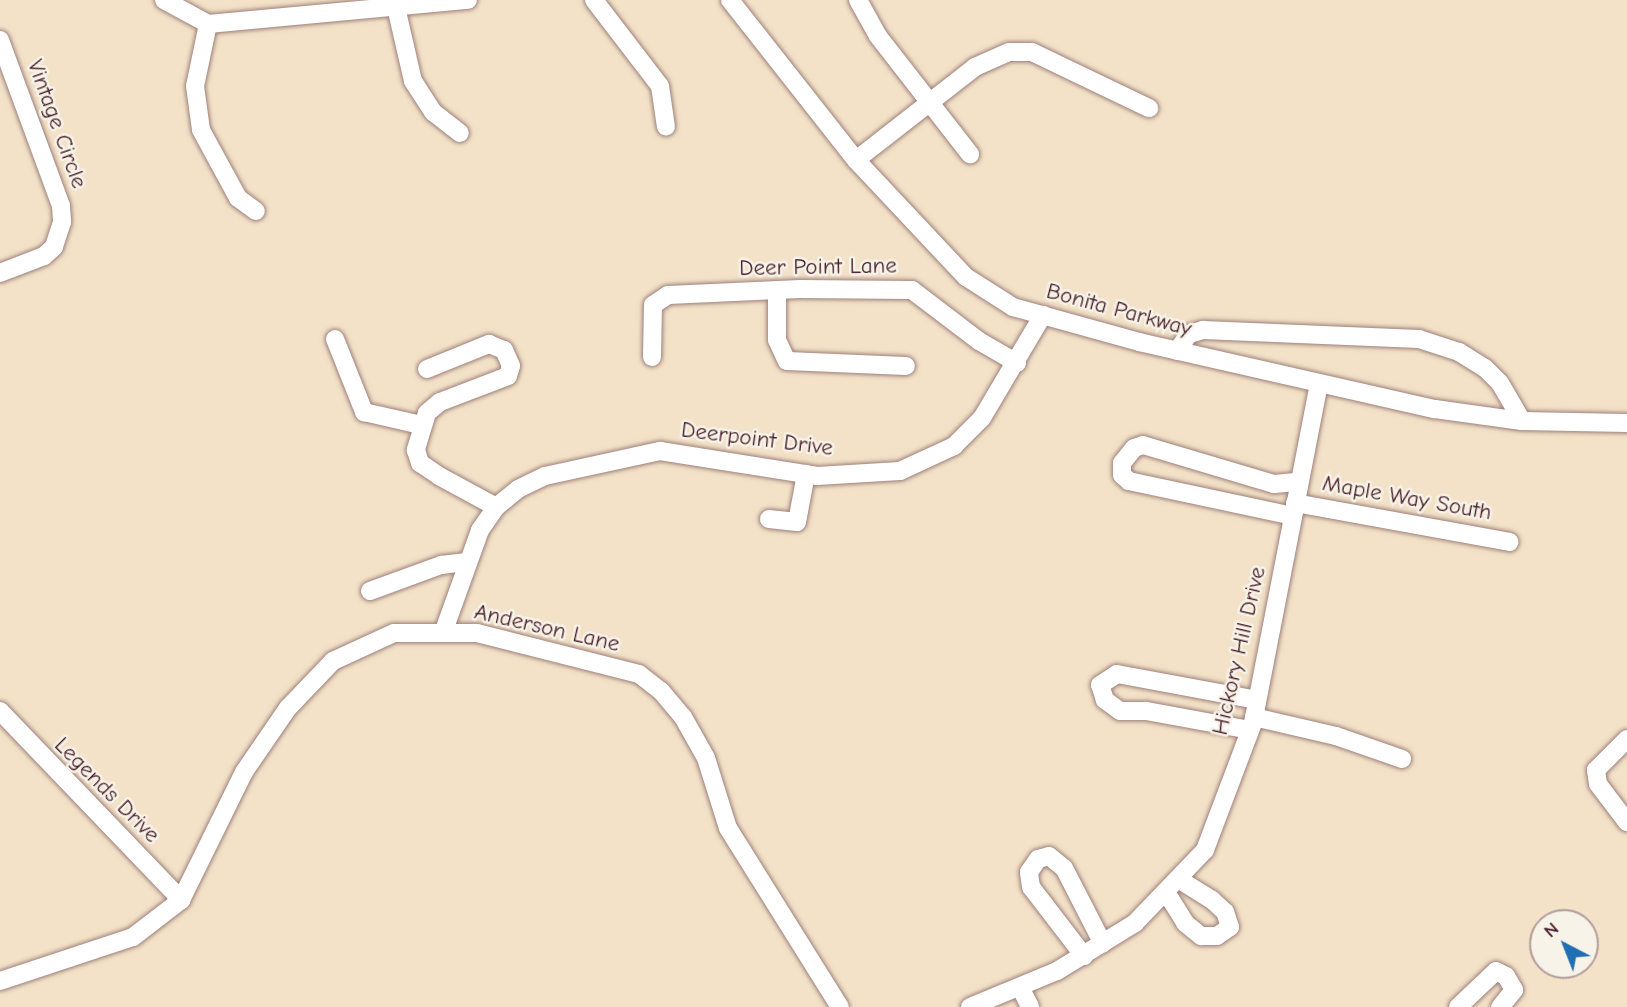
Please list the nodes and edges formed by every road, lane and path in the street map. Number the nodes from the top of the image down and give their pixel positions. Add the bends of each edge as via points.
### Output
1 (164, 0) edge
2 (468, 0) edge
3 (594, 0) edge
4 (730, 0) edge
5 (858, 0) edge
6 (396, 7) junction
7 (208, 24) junction
8 (0, 40) edge
9 (931, 104) junction
10 (1149, 108) dead end
11 (666, 127) dead end
12 (460, 133) dead end
13 (970, 154) dead end
14 (856, 160) junction
15 (256, 211) dead end
16 (0, 273) edge
17 (777, 290) junction
18 (1043, 315) junction
19 (335, 338) dead end
20 (1177, 351) junction
21 (652, 357) dead end
22 (1017, 363) junction
23 (906, 366) dead end
24 (427, 369) dead end
25 (1319, 383) junction
26 (1522, 421) junction
27 (1627, 423) edge
28 (421, 425) junction
29 (806, 474) junction
30 (1299, 482) junction
31 (496, 507) junction
32 (1294, 510) junction
33 (769, 519) dead end
34 (1509, 542) dead end
35 (467, 562) junction
36 (370, 591) dead end
37 (443, 633) junction
38 (0, 711) edge
39 (1254, 716) junction
40 (1627, 738) edge
41 (1402, 759) dead end
42 (1627, 822) edge
43 (181, 900) junction
44 (1103, 943) junction
45 (1084, 956) junction
46 (0, 981) edge
47 (1012, 995) edge
48 (840, 1007) edge
49 (970, 1007) edge
50 (1030, 1007) edge
51 (1458, 1007) edge
52 (1500, 1007) edge

1 - 7 street
2 - 6 street
3 - 11 street via 660,86
4 - 14 street, Bonita Parkway
5 - 9 street via 878,36
6 - 7 street
6 - 12 street via 413,80 433,112
7 - 15 street via 195,86 201,130 238,198
8 - 16 street, Vintage Circle via 61,206 62,222 54,247 44,256
9 - 10 street via 975,67 1009,52 1032,52
9 - 13 street
9 - 14 street
14 - 18 street, Bonita Parkway via 966,277 1013,307
17 - 21 street, Deer Point Lane via 657,299
17 - 22 street, Deer Point Lane via 912,290 979,341
17 - 23 street via 777,340 787,361
18 - 20 street, Bonita Parkway
18 - 22 street, Deerpoint Drive
19 - 28 street via 364,412
20 - 25 street, Bonita Parkway
20 - 26 street via 1189,334 1203,330 1419,339 1459,352 1485,368 1500,383
22 - 29 street, Deerpoint Drive via 982,418 954,446 900,471
24 - 28 street via 489,344 504,350 511,366 508,376 440,402
25 - 26 street, Bonita Parkway via 1435,409
25 - 30 street, Hickory Hill Drive
26 - 27 street, Bonita Parkway
28 - 31 street via 416,450 420,463
29 - 31 street, Deerpoint Drive via 660,451 545,476
29 - 33 street via 797,522
30 - 32 street, Hickory Hill Drive
30 - 32 street, Maple Way South via 1274,484 1143,446 1134,447 1122,463 1122,475 1129,481
31 - 35 street, Deerpoint Drive
32 - 34 street, Maple Way South
32 - 39 street, Hickory Hill Drive
35 - 36 street via 441,565
35 - 37 street, Deerpoint Drive
37 - 43 street, Anderson Lane via 394,633 333,661 288,708 244,772
37 - 48 street, Anderson Lane via 477,633 639,674 661,691 683,717 706,758 728,828
38 - 43 street, Legends Drive
39 - 39 street via 1119,711 1105,700 1100,685 1117,674
39 - 41 street via 1336,736
39 - 44 street, Hickory Hill Drive via 1205,850 1136,923
40 - 42 street via 1596,770 1598,784
43 - 46 street, Anderson Lane via 133,937
44 - 45 street, Hickory Hill Drive
44 - 45 street via 1064,868 1049,856 1038,859 1029,872 1031,887
45 - 47 street, Hickory Hill Drive
47 - 49 street, Hickory Hill Drive
47 - 50 street
51 - 52 street via 1496,971 1506,976 1514,990

